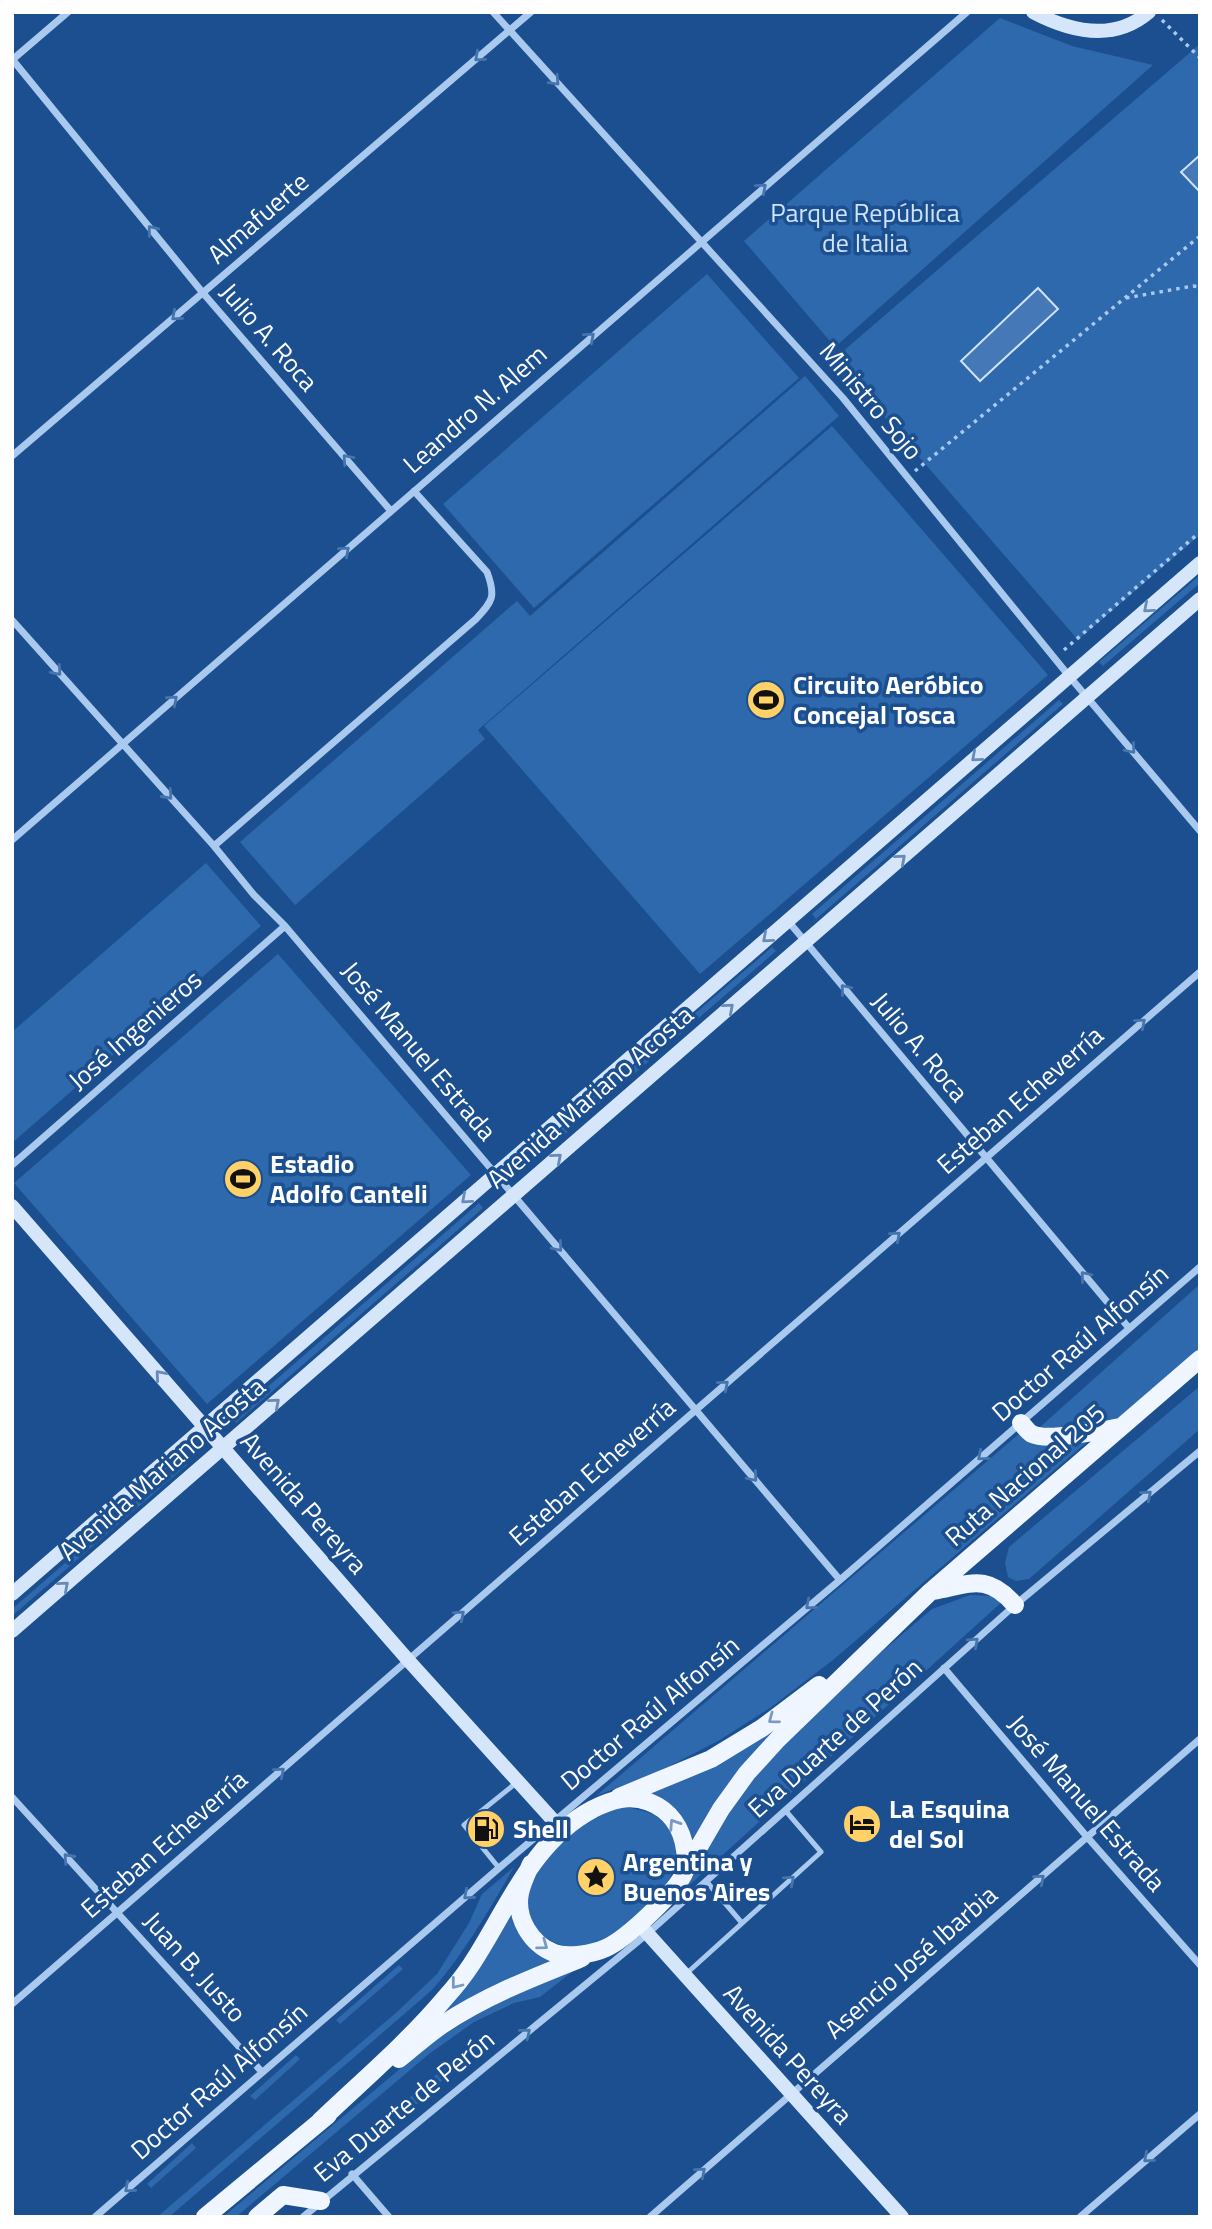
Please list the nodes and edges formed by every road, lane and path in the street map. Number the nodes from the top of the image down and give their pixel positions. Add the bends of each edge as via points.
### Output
1 (68, 12) edge
2 (493, 12) edge
3 (531, 12) edge
4 (967, 12) edge
5 (1033, 12) edge
6 (1151, 12) edge
7 (509, 32) junction
8 (1200, 58) edge
9 (12, 59) edge
10 (1200, 236) edge
11 (702, 240) junction
12 (1200, 287) edge
13 (203, 293) junction
14 (1125, 298) junction
15 (12, 456) edge
16 (907, 477) junction
17 (414, 491) junction
18 (391, 511) junction
19 (1200, 532) edge
20 (1200, 563) edge
21 (1200, 599) edge
22 (12, 620) edge
23 (1055, 658) junction
24 (1069, 676) junction
25 (1087, 697) junction
26 (122, 744) junction
27 (1200, 831) edge
28 (12, 839) edge
29 (214, 846) junction
30 (787, 921) junction
31 (285, 926) junction
32 (805, 942) junction
33 (1200, 972) edge
34 (986, 1158) junction
35 (12, 1166) edge
36 (496, 1174) junction
37 (514, 1195) junction
38 (12, 1206) edge
39 (1200, 1267) edge
40 (1129, 1328) junction
41 (1200, 1359) edge
42 (696, 1410) junction
43 (1021, 1423) junction
44 (205, 1427) junction
45 (1121, 1427) junction
46 (223, 1448) junction
47 (1200, 1451) edge
48 (840, 1580) junction
49 (930, 1591) junction
50 (12, 1594) edge
51 (1015, 1605) junction
52 (12, 1631) edge
53 (886, 1633) junction
54 (408, 1660) junction
55 (944, 1668) junction
56 (1200, 1739) edge
57 (518, 1781) junction
58 (12, 1797) edge
59 (612, 1799) junction
60 (785, 1810) junction
61 (558, 1826) junction
62 (1088, 1838) junction
63 (531, 1864) junction
64 (499, 1868) junction
65 (685, 1871) junction
66 (706, 1881) junction
67 (117, 1913) junction
68 (742, 1923) junction
69 (643, 1929) junction
70 (605, 1948) junction
71 (1200, 1965) edge
72 (684, 1975) junction
73 (12, 2004) edge
74 (261, 2072) junction
75 (791, 2094) junction
76 (1200, 2113) edge
77 (320, 2121) junction
78 (352, 2174) junction
79 (321, 2201) junction
80 (95, 2217) edge
81 (205, 2217) edge
82 (257, 2217) edge
83 (303, 2217) edge
84 (389, 2217) edge
85 (650, 2217) edge
86 (902, 2217) edge
87 (1080, 2217) edge

1 - 9 street
2 - 7 street, Ministro Sojo
3 - 7 street, Almafuerte
11 -> 4 street, Leandro N. Alem
5 - 6 main road via 1075,30 1115,31
6 - 8 path
7 -> 11 street, Ministro Sojo
7 -> 13 street, Almafuerte
13 -> 9 street, Julio A. Roca
10 - 14 path
11 - 16 street, Ministro Sojo
17 -> 11 street, Leandro N. Alem
12 - 14 path
13 -> 15 street, Almafuerte
18 -> 13 street, Julio A. Roca
14 - 16 path
16 - 23 street, Ministro Sojo
17 - 18 street, Leandro N. Alem
17 - 29 street via 487,572 493,589 490,605
26 -> 18 street, Leandro N. Alem
19 - 23 path
20 -> 24 main road, Avenida Mariano Acosta
21 - 25 main road, Avenida Mariano Acosta
22 -> 26 street, José Manuel Estrada
23 - 24 street, Ministro Sojo
24 - 25 street, Ministro Sojo
24 -> 30 main road, Avenida Mariano Acosta
25 -> 27 street, Ministro Sojo
32 -> 25 main road, Avenida Mariano Acosta
26 - 28 street, Leandro N. Alem
26 -> 29 street, José Manuel Estrada
29 - 31 street, José Manuel Estrada
30 - 32 street, Julio A. Roca
30 -> 36 main road, Avenida Mariano Acosta
31 - 35 street, José Ingenieros
31 - 36 street, José Manuel Estrada
34 -> 32 street, Julio A. Roca
37 -> 32 main road, Avenida Mariano Acosta
34 -> 33 street, Esteban Echeverría
40 -> 34 street, Julio A. Roca
42 -> 34 street, Esteban Echeverría
36 - 37 street, José Manuel Estrada
36 -> 44 main road, Avenida Mariano Acosta
37 -> 42 street, José Manuel Estrada
46 -> 37 main road, Avenida Mariano Acosta
44 -> 38 main road, Avenida Pereyra
39 - 40 street, Doctor Raúl Alfonsín
40 - 43 street, Doctor Raúl Alfonsín
41 - 45 main road, Ruta Nacional 205
42 -> 48 street, José Manuel Estrada
54 -> 42 street, Esteban Echeverría
43 - 45 main road via 1033,1434 1045,1436
43 -> 48 street, Doctor Raúl Alfonsín
44 - 46 main road, Avenida Pereyra
44 - 50 main road, Avenida Mariano Acosta
45 - 49 main road, Ruta Nacional 205
52 -> 46 main road, Avenida Mariano Acosta
46 - 54 main road, Avenida Pereyra
51 -> 47 street, Eva Duarte de Perón
48 -> 61 street, Doctor Raúl Alfonsín
49 - 51 main road via 978,1582 1002,1590
49 - 53 main road, Ruta Nacional 205
55 -> 51 street, Eva Duarte de Perón
53 -> 59 main road, Ruta Nacional 205 via 762,1728 711,1759
53 - 65 main road, Ruta Nacional 205 via 747,1773
54 - 57 main road, Avenida Pereyra
67 -> 54 street, Esteban Echeverría
55 - 60 street, Eva Duarte de Perón
55 - 62 street, José Manuel Estrada
56 - 62 street, Asencio José Ibarbia
57 - 61 main road, Avenida Pereyra
57 - 64 lane via 464,1825
67 -> 58 street, Juan B. Justo
59 - 61 main road, Ruta Nacional 205
65 -> 59 main road via 685,1850 673,1818 646,1801
60 - 66 street, Eva Duarte de Perón
68 -> 60 lane via 821,1852
61 - 63 main road, Ruta Nacional 205
61 - 64 street, Doctor Raúl Alfonsín
62 - 71 street, José Manuel Estrada
75 -> 62 street, Asencio José Ibarbia
63 -> 70 main road, Ruta Nacional 205 via 520,1894 519,1913 530,1936 554,1953 570,1955
63 -> 77 main road, Ruta Nacional 205 via 470,1966 443,2000
64 -> 74 street, Doctor Raúl Alfonsín
65 - 69 main road, Ruta Nacional 205
66 - 68 lane
66 - 69 street, Eva Duarte de Perón
67 - 73 street, Esteban Echeverría
67 - 74 street, Juan B. Justo
68 - 72 lane
69 - 70 main road, Ruta Nacional 205
69 - 72 main road, Avenida Pereyra
78 -> 69 street, Eva Duarte de Perón
70 - 77 main road, Ruta Nacional 205 via 521,1983 441,2026
72 - 75 main road, Avenida Pereyra
74 -> 80 street, Doctor Raúl Alfonsín
85 -> 75 street, Asencio José Ibarbia
75 - 86 main road, Avenida Pereyra
76 -> 87 street
77 - 81 main road, Ruta Nacional 205
78 - 79 street, Eva Duarte de Perón
78 - 84 street
79 - 82 main road via 284,2195
79 - 83 street, Eva Duarte de Perón

